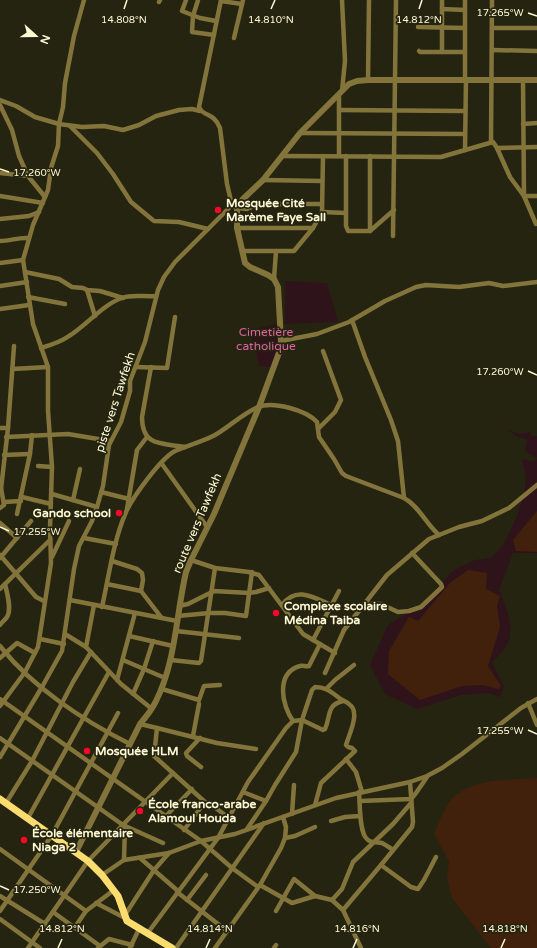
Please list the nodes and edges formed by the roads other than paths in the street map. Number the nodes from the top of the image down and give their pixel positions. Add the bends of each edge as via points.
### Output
1 (84, 0) edge
2 (186, 0) edge
3 (198, 0) edge
4 (221, 0) edge
5 (342, 0) edge
6 (369, 0) edge
7 (396, 0) edge
8 (442, 0) edge
9 (465, 0) edge
10 (492, 0) edge
11 (243, 2) edge
12 (442, 9) junction
13 (465, 10) junction
14 (194, 16) junction
15 (216, 21) junction
16 (418, 27) dead end
17 (442, 27) junction
18 (465, 28) junction
19 (492, 28) junction
20 (537, 28) edge
21 (214, 35) junction
22 (234, 38) dead end
23 (492, 50) junction
24 (419, 51) dead end
25 (537, 51) edge
26 (442, 52) junction
27 (466, 52) junction
28 (395, 79) junction
29 (465, 79) junction
30 (368, 80) junction
31 (491, 80) junction
32 (523, 80) junction
33 (537, 80) edge
34 (341, 92) junction
35 (0, 100) edge
36 (0, 105) edge
37 (339, 110) junction
38 (395, 110) junction
39 (466, 110) junction
40 (200, 111) junction
41 (537, 123) edge
42 (59, 124) junction
43 (523, 124) junction
44 (70, 126) junction
45 (300, 134) junction
46 (339, 134) junction
47 (394, 134) junction
48 (465, 134) junction
49 (491, 142) junction
50 (523, 147) junction
51 (537, 147) edge
52 (497, 148) junction
53 (465, 150) junction
54 (282, 156) junction
55 (323, 156) junction
56 (339, 156) junction
57 (346, 156) junction
58 (370, 156) junction
59 (394, 156) junction
60 (0, 173) edge
61 (28, 176) junction
62 (263, 180) junction
63 (322, 181) junction
64 (0, 196) edge
65 (524, 196) junction
66 (537, 196) edge
67 (45, 197) junction
68 (43, 203) junction
69 (322, 204) junction
70 (235, 206) junction
71 (394, 210) junction
72 (39, 212) junction
73 (322, 212) junction
74 (346, 213) junction
75 (29, 216) junction
76 (0, 219) edge
77 (536, 224) dead end
78 (33, 225) junction
79 (237, 228) junction
80 (313, 228) junction
81 (208, 229) junction
82 (370, 231) junction
83 (393, 236) dead end
84 (29, 238) junction
85 (0, 241) edge
86 (242, 251) junction
87 (276, 251) junction
88 (23, 260) junction
89 (0, 263) edge
90 (25, 272) junction
91 (274, 279) junction
92 (27, 282) junction
93 (537, 282) edge
94 (0, 286) edge
95 (87, 290) junction
96 (156, 296) junction
97 (28, 297) junction
98 (123, 298) junction
99 (65, 304) dead end
100 (29, 305) junction
101 (0, 309) edge
102 (95, 316) junction
103 (175, 317) dead end
104 (352, 320) junction
105 (281, 341) junction
106 (14, 346) dead end
107 (41, 348) junction
108 (323, 351) dead end
109 (48, 367) junction
110 (136, 367) junction
111 (151, 368) junction
112 (12, 369) junction
113 (259, 407) junction
114 (0, 428) edge
115 (8, 428) junction
116 (318, 429) junction
117 (50, 434) junction
118 (32, 435) junction
119 (147, 437) junction
120 (6, 438) junction
121 (0, 440) edge
122 (110, 441) junction
123 (186, 447) junction
124 (30, 454) junction
125 (4, 455) junction
126 (162, 464) junction
127 (38, 466) dead end
128 (52, 468) junction
129 (80, 469) dead end
130 (537, 485) edge
131 (1, 487) edge
132 (101, 492) junction
133 (52, 494) junction
134 (404, 498) junction
135 (21, 499) junction
136 (129, 499) junction
137 (73, 500) junction
138 (4, 502) junction
139 (51, 504) junction
140 (97, 507) junction
141 (0, 508) edge
142 (126, 512) junction
143 (17, 514) dead end
144 (31, 521) dead end
145 (69, 521) dead end
146 (0, 523) edge
147 (208, 527) junction
148 (439, 535) junction
149 (17, 538) junction
150 (84, 538) junction
151 (50, 540) junction
152 (116, 544) junction
153 (412, 553) junction
154 (0, 556) edge
155 (51, 558) junction
156 (190, 560) junction
157 (112, 561) junction
158 (215, 568) junction
159 (252, 572) junction
160 (15, 573) junction
161 (107, 584) junction
162 (2, 586) edge
163 (269, 588) junction
164 (141, 591) junction
165 (212, 591) junction
166 (339, 591) dead end
167 (249, 593) junction
168 (70, 600) junction
169 (44, 601) junction
170 (364, 604) junction
171 (94, 605) junction
172 (331, 605) junction
173 (179, 606) junction
174 (282, 606) junction
175 (102, 607) junction
176 (135, 612) junction
177 (209, 613) junction
178 (161, 617) junction
179 (178, 618) junction
180 (0, 625) edge
181 (176, 631) junction
182 (65, 634) junction
183 (205, 634) junction
184 (129, 636) junction
185 (239, 638) dead end
186 (40, 639) junction
187 (313, 640) junction
188 (153, 641) junction
189 (64, 644) junction
190 (320, 644) junction
191 (0, 646) edge
192 (173, 646) junction
193 (86, 647) junction
194 (91, 652) junction
195 (6, 653) junction
196 (35, 653) junction
197 (335, 653) junction
198 (0, 658) edge
199 (123, 660) junction
200 (170, 660) junction
201 (354, 665) dead end
202 (144, 669) junction
203 (24, 672) junction
204 (109, 672) junction
205 (324, 673) dead end
206 (166, 678) junction
207 (117, 680) junction
208 (220, 685) dead end
209 (42, 687) junction
210 (162, 689) junction
211 (329, 690) junction
212 (134, 694) junction
213 (537, 699) edge
214 (2, 700) edge
215 (343, 701) junction
216 (63, 703) junction
217 (528, 703) junction
218 (199, 704) dead end
219 (0, 706) edge
220 (332, 706) junction
221 (152, 709) junction
222 (118, 714) dead end
223 (25, 717) junction
224 (83, 717) junction
225 (302, 720) junction
226 (293, 721) junction
227 (140, 724) junction
228 (537, 725) edge
229 (157, 728) junction
230 (47, 732) junction
231 (107, 733) junction
232 (193, 736) junction
233 (0, 738) edge
234 (200, 738) junction
235 (8, 744) junction
236 (130, 744) junction
237 (67, 747) junction
238 (256, 749) dead end
239 (0, 757) edge
240 (346, 759) junction
241 (32, 761) junction
242 (90, 763) junction
243 (200, 767) dead end
244 (174, 773) junction
245 (52, 775) junction
246 (427, 776) junction
247 (113, 779) junction
248 (410, 782) junction
249 (294, 785) dead end
250 (192, 789) junction
251 (76, 792) junction
252 (243, 792) junction
253 (361, 792) junction
254 (3, 801) edge
255 (266, 801) junction
256 (360, 801) junction
257 (411, 801) junction
258 (146, 802) junction
259 (205, 802) junction
260 (315, 805) junction
261 (99, 807) junction
262 (292, 814) junction
263 (360, 816) junction
264 (165, 817) junction
265 (283, 817) junction
266 (28, 818) junction
267 (229, 818) junction
268 (331, 821) dead end
269 (264, 823) junction
270 (124, 825) junction
271 (315, 827) dead end
272 (247, 829) junction
273 (184, 830) junction
274 (52, 835) junction
275 (218, 838) junction
276 (285, 838) junction
277 (201, 841) junction
278 (374, 842) junction
279 (163, 843) dead end
280 (0, 850) edge
281 (210, 850) junction
282 (393, 850) junction
283 (76, 852) junction
284 (169, 853) junction
285 (436, 857) dead end
286 (140, 858) junction
287 (124, 860) junction
288 (88, 861) junction
289 (382, 865) junction
290 (232, 868) junction
291 (28, 870) junction
292 (154, 870) junction
293 (102, 875) junction
294 (206, 875) dead end
295 (259, 886) junction
296 (114, 890) junction
297 (178, 891) junction
298 (0, 896) edge
299 (64, 896) junction
300 (314, 896) junction
301 (283, 898) junction
302 (187, 900) junction
303 (332, 900) junction
304 (8, 901) junction
305 (96, 904) junction
306 (343, 910) junction
307 (0, 911) edge
308 (86, 911) junction
309 (201, 911) junction
310 (276, 911) dead end
311 (53, 912) junction
312 (125, 916) junction
313 (0, 919) edge
314 (44, 924) junction
315 (75, 927) junction
316 (139, 930) junction
317 (227, 931) junction
318 (147, 934) junction
319 (32, 942) junction
320 (132, 946) edge
321 (99, 947) edge
322 (28, 948) edge
323 (40, 948) edge
324 (172, 948) edge
325 (176, 948) edge
326 (215, 948) edge
327 (361, 948) edge

1 - 42 street via 74,36 65,83 64,107
2 - 14 street via 182,10
3 - 14 street
4 - 11 street
4 - 15 street
5 - 34 street via 345,61
6 - 30 street
7 - 28 street
8 - 12 street
9 - 13 street
10 - 19 street
11 - 22 street
12 - 13 street
12 - 17 street
13 - 18 street
14 - 15 street
14 - 21 street via 192,32
15 - 21 street
16 - 17 street
17 - 18 street
17 - 26 street
18 - 27 street
19 - 20 street
19 - 23 street
21 - 40 street via 199,105
23 - 25 street
23 - 31 street
24 - 26 street
26 - 27 street
27 - 29 street
28 - 29 street
28 - 30 street
28 - 38 street
29 - 31 street
29 - 39 street
30 - 34 street via 349,84
31 - 32 street
31 - 49 street
32 - 33 street
32 - 43 street
34 - 37 street
34 - 45 street
35 - 42 street via 35,117
36 - 61 street
37 - 38 street
37 - 46 street
38 - 39 street
38 - 47 street
39 - 48 street
40 - 44 street via 179,110 156,116 127,129
40 - 70 street via 214,118 220,128 227,184
41 - 43 street
42 - 44 street
42 - 67 street via 58,146
43 - 50 street
44 - 81 street via 97,153 131,202 154,221 179,222
45 - 46 street
45 - 54 street
46 - 47 street
46 - 56 street
47 - 48 street
47 - 59 street
48 - 53 street
49 - 52 street
49 - 53 street
50 - 51 street
50 - 52 street
50 - 65 street
52 - 65 street via 510,177
53 - 59 street via 441,157
54 - 55 street
54 - 62 street
55 - 56 street
55 - 63 street
56 - 57 street
57 - 58 street
57 - 74 street
58 - 59 street
58 - 82 street
59 - 71 street
60 - 61 street
61 - 67 street
62 - 63 street
62 - 70 street
63 - 69 street
64 - 68 street
65 - 66 street
65 - 77 street
67 - 68 street
68 - 72 street
69 - 70 street via 260,204 250,209
69 - 73 street
70 - 79 street
70 - 81 street, piste vers Tawfekh
71 - 82 street
71 - 83 street
72 - 75 street
72 - 78 street
73 - 74 street
73 - 80 street
74 - 82 street via 348,231
75 - 76 street
75 - 78 street
78 - 84 street
79 - 80 street
79 - 86 street
80 - 87 street via 294,251
81 - 96 street, piste vers Tawfekh via 167,271
84 - 85 street
84 - 88 street
86 - 87 street
86 - 91 street via 245,263
87 - 91 street
88 - 89 street
88 - 90 street
90 - 92 street
90 - 95 street via 59,279 72,287
91 - 105 street, route vers Tawfekh via 278,287
92 - 94 street
92 - 97 street
93 - 104 street via 503,286 489,283 459,287 416,287
95 - 98 street
95 - 102 street
96 - 98 street
96 - 110 street, piste vers Tawfekh via 150,325
97 - 99 street
97 - 100 street
98 - 102 street
100 - 101 street
100 - 107 street
102 - 107 street via 70,336
103 - 111 street via 168,366
104 - 105 street via 317,334
104 - 134 street via 398,441
105 - 113 street, route vers Tawfekh via 278,357
106 - 112 street
107 - 109 street
108 - 116 street via 341,400 335,412
109 - 112 street
109 - 117 street
110 - 111 street
110 - 122 street, piste vers Tawfekh via 120,422
111 - 119 street via 142,417
112 - 115 street
113 - 116 street via 297,410 314,418
113 - 123 street via 211,437
113 - 147 street, route vers Tawfekh
114 - 115 street
115 - 120 street
116 - 134 street via 319,437 342,473
117 - 118 street
117 - 122 street via 76,434
117 - 128 street
118 - 120 street
118 - 124 street
119 - 123 street via 152,442
119 - 136 street via 137,450
120 - 121 street
120 - 125 street
122 - 132 street, piste vers Tawfekh
123 - 126 street via 174,452
124 - 125 street
124 - 135 street
125 - 131 street
126 - 142 street via 153,472
126 - 147 street
127 - 128 street
128 - 133 street
129 - 137 street
130 - 148 street via 509,508 482,521
131 - 138 street
132 - 136 street
132 - 140 street, piste vers Tawfekh
133 - 137 street
133 - 139 street
134 - 148 street via 413,504
135 - 138 street
135 - 139 street
135 - 143 street
136 - 142 street
137 - 140 street
138 - 141 street
139 - 151 street
140 - 150 street, piste vers Tawfekh
142 - 152 street
144 - 149 street
145 - 155 street
146 - 149 street
147 - 156 street, route vers Tawfekh
148 - 153 street via 429,539
149 - 154 street
150 - 152 street
150 - 168 street, piste vers Tawfekh via 78,552
151 - 155 street
151 - 160 street
152 - 157 street
153 - 170 street via 387,575
153 - 170 street via 442,587 421,607 409,611 398,612 381,604
154 - 160 street
155 - 169 street
156 - 158 street
156 - 173 street, route vers Tawfekh
157 - 161 street
157 - 164 street via 142,573
158 - 159 street
158 - 165 street
159 - 163 street via 262,578
159 - 167 street
160 - 162 street
160 - 169 street via 36,597
161 - 164 street
161 - 175 street
162 - 180 street via 8,614
163 - 167 street
163 - 174 street
164 - 178 street
165 - 167 street
165 - 173 street
165 - 177 street
166 - 172 street
167 - 177 street via 246,616
168 - 171 street
168 - 182 street, piste vers Tawfekh
169 - 186 street
170 - 197 street via 344,630
171 - 175 street
171 - 193 street
172 - 174 street via 298,594 287,599
172 - 187 street
173 - 179 street, route vers Tawfekh
174 - 187 street via 303,634
175 - 176 street
176 - 178 street
176 - 184 street
177 - 179 street
177 - 183 street
178 - 179 street
179 - 181 street, route vers Tawfekh
181 - 183 street
181 - 192 street, route vers Tawfekh
182 - 189 street, piste vers Tawfekh
182 - 193 street
183 - 185 street
183 - 200 street via 199,663
184 - 188 street
184 - 199 street
186 - 189 street
186 - 196 street
187 - 190 street
188 - 192 street
188 - 202 street
189 - 209 street, piste vers Tawfekh via 58,661
190 - 197 street
190 - 226 street via 309,666 301,665 287,675 283,699
191 - 195 street
192 - 200 street, route vers Tawfekh
193 - 194 street
194 - 204 street
194 - 216 street
195 - 196 street via 18,643
195 - 198 street
195 - 203 street
196 - 203 street
197 - 205 street
199 - 202 street
199 - 207 street
200 - 206 street, route vers Tawfekh
201 - 211 street via 334,680
202 - 206 street
202 - 212 street
203 - 209 street
203 - 214 street
204 - 207 street
204 - 224 street
206 - 210 street, route vers Tawfekh
207 - 212 street
208 - 210 street via 204,686 199,700
209 - 216 street
209 - 223 street, piste vers Tawfekh
210 - 221 street, route vers Tawfekh
211 - 215 street
211 - 220 street
211 - 225 street via 315,687 312,690
212 - 221 street
213 - 217 street
214 - 219 street
214 - 223 street
215 - 220 street
215 - 240 street via 350,704 354,711 346,745 354,751
216 - 224 street
216 - 230 street
217 - 228 street
217 - 246 street via 462,754
218 - 232 street
220 - 225 street via 325,730
221 - 227 street, route vers Tawfekh
222 - 231 street
223 - 230 street
223 - 235 street, piste vers Tawfekh
224 - 231 street
224 - 237 street
225 - 226 street
225 - 255 street via 296,752
226 - 252 street
227 - 229 street
227 - 236 street, route vers Tawfekh
229 - 232 street
229 - 244 street via 154,754
230 - 237 street
230 - 241 street
231 - 236 street
231 - 242 street
232 - 234 street
233 - 235 street
234 - 238 street
234 - 243 street via 186,753
235 - 239 street, piste vers Tawfekh
235 - 241 street
236 - 247 street, route vers Tawfekh
237 - 242 street
237 - 245 street
240 - 253 street via 356,772
240 - 260 street via 321,784
241 - 245 street
241 - 254 street
242 - 247 street
242 - 251 street
244 - 250 street
244 - 258 street
245 - 251 street
245 - 266 street
246 - 248 street
246 - 257 street
247 - 258 street
247 - 261 street, route vers Tawfekh
248 - 253 street
248 - 257 street
249 - 262 street
250 - 259 street
250 - 264 street
251 - 261 street
251 - 274 street
252 - 255 street
252 - 267 street
253 - 256 street
253 - 260 street
254 - 266 main road
255 - 272 street
256 - 257 street
256 - 263 street
257 - 278 street via 393,824
257 - 282 street via 413,824
258 - 264 street
258 - 270 street
259 - 267 street
259 - 273 street
260 - 262 street
261 - 270 street
261 - 283 street, route vers Tawfekh
262 - 265 street
263 - 268 street
263 - 278 street via 367,840
264 - 273 street
265 - 269 street
265 - 276 street
266 - 274 main road
267 - 275 street
269 - 272 street
269 - 290 street
270 - 279 street
270 - 287 street
270 - 288 street
271 - 276 street
272 - 275 street
273 - 277 street
274 - 283 main road
274 - 291 street
275 - 277 street
275 - 281 street
276 - 295 street
277 - 281 street
277 - 284 street
278 - 282 street
278 - 303 street via 353,862 342,889
280 - 291 street
281 - 290 street
281 - 297 street
282 - 289 street
283 - 288 main road
284 - 286 street
284 - 292 street
285 - 289 street via 418,889 411,887
286 - 287 street
286 - 292 street
287 - 293 street
288 - 293 main road
288 - 299 street
289 - 306 street
290 - 295 street
290 - 309 street
291 - 299 street
291 - 304 street
292 - 297 street
292 - 312 street
293 - 296 main road
294 - 302 street
295 - 301 street
295 - 317 street
296 - 305 street
296 - 312 main road
297 - 302 street
297 - 318 street
298 - 304 street
299 - 308 street
299 - 311 street
300 - 301 street via 292,903
300 - 301 street via 294,880
300 - 303 street
301 - 310 street
302 - 309 street
303 - 306 street
304 - 307 street
304 - 314 street
305 - 308 street
305 - 312 street
306 - 327 street
308 - 315 street
309 - 317 street
309 - 325 street
311 - 314 street
311 - 315 street
312 - 316 main road via 130,924
313 - 319 street
314 - 319 street
315 - 321 street
316 - 318 main road
316 - 320 street
317 - 326 street
318 - 324 main road
319 - 322 street
319 - 323 street
320 - 321 street via 109,940

